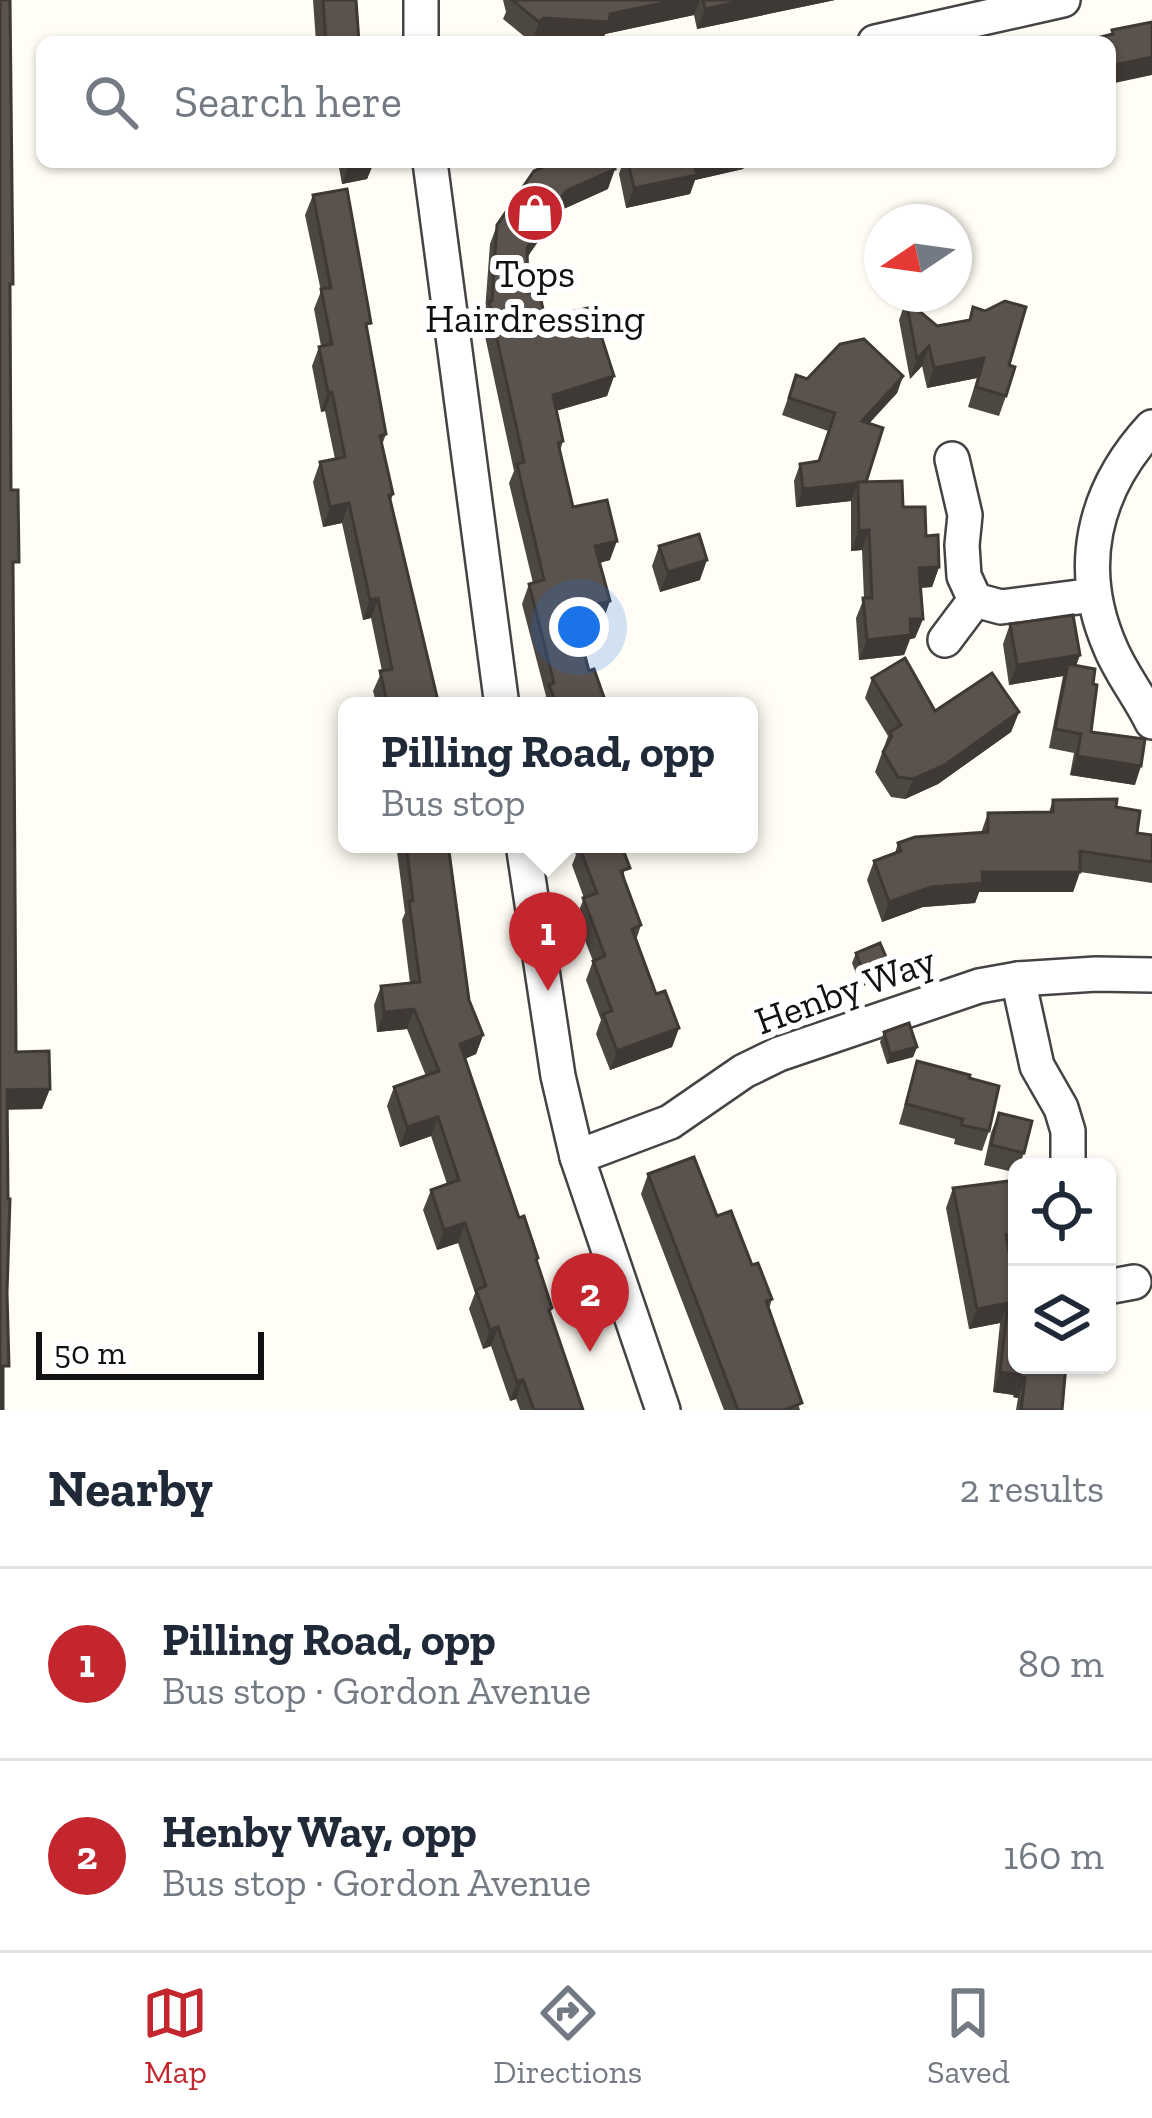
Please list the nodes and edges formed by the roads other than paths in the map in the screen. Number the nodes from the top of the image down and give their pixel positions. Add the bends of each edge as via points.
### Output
1 (421, 0) edge
2 (1063, 0) edge
3 (422, 36) edge
4 (902, 36) edge
5 (431, 168) edge
6 (1152, 427) edge
7 (952, 459) dead end
8 (1094, 595) junction
9 (975, 600) junction
10 (946, 640) dead end
11 (501, 697) edge
12 (1152, 722) edge
13 (524, 853) edge
14 (1152, 975) edge
15 (1018, 979) junction
16 (578, 1157) junction
17 (1068, 1158) edge
18 (664, 1410) edge

1 - 3 street
2 - 4 street
5 - 11 street
6 - 8 street via 1102,501
7 - 9 street via 965,515 964,576
8 - 9 street via 1001,607
8 - 12 street via 1112,653
9 - 10 street
13 - 16 street
14 - 15 street, Henby Way
15 - 16 street, Henby Way via 779,1054 670,1122
15 - 17 street via 1037,1066 1068,1131
16 - 18 street

